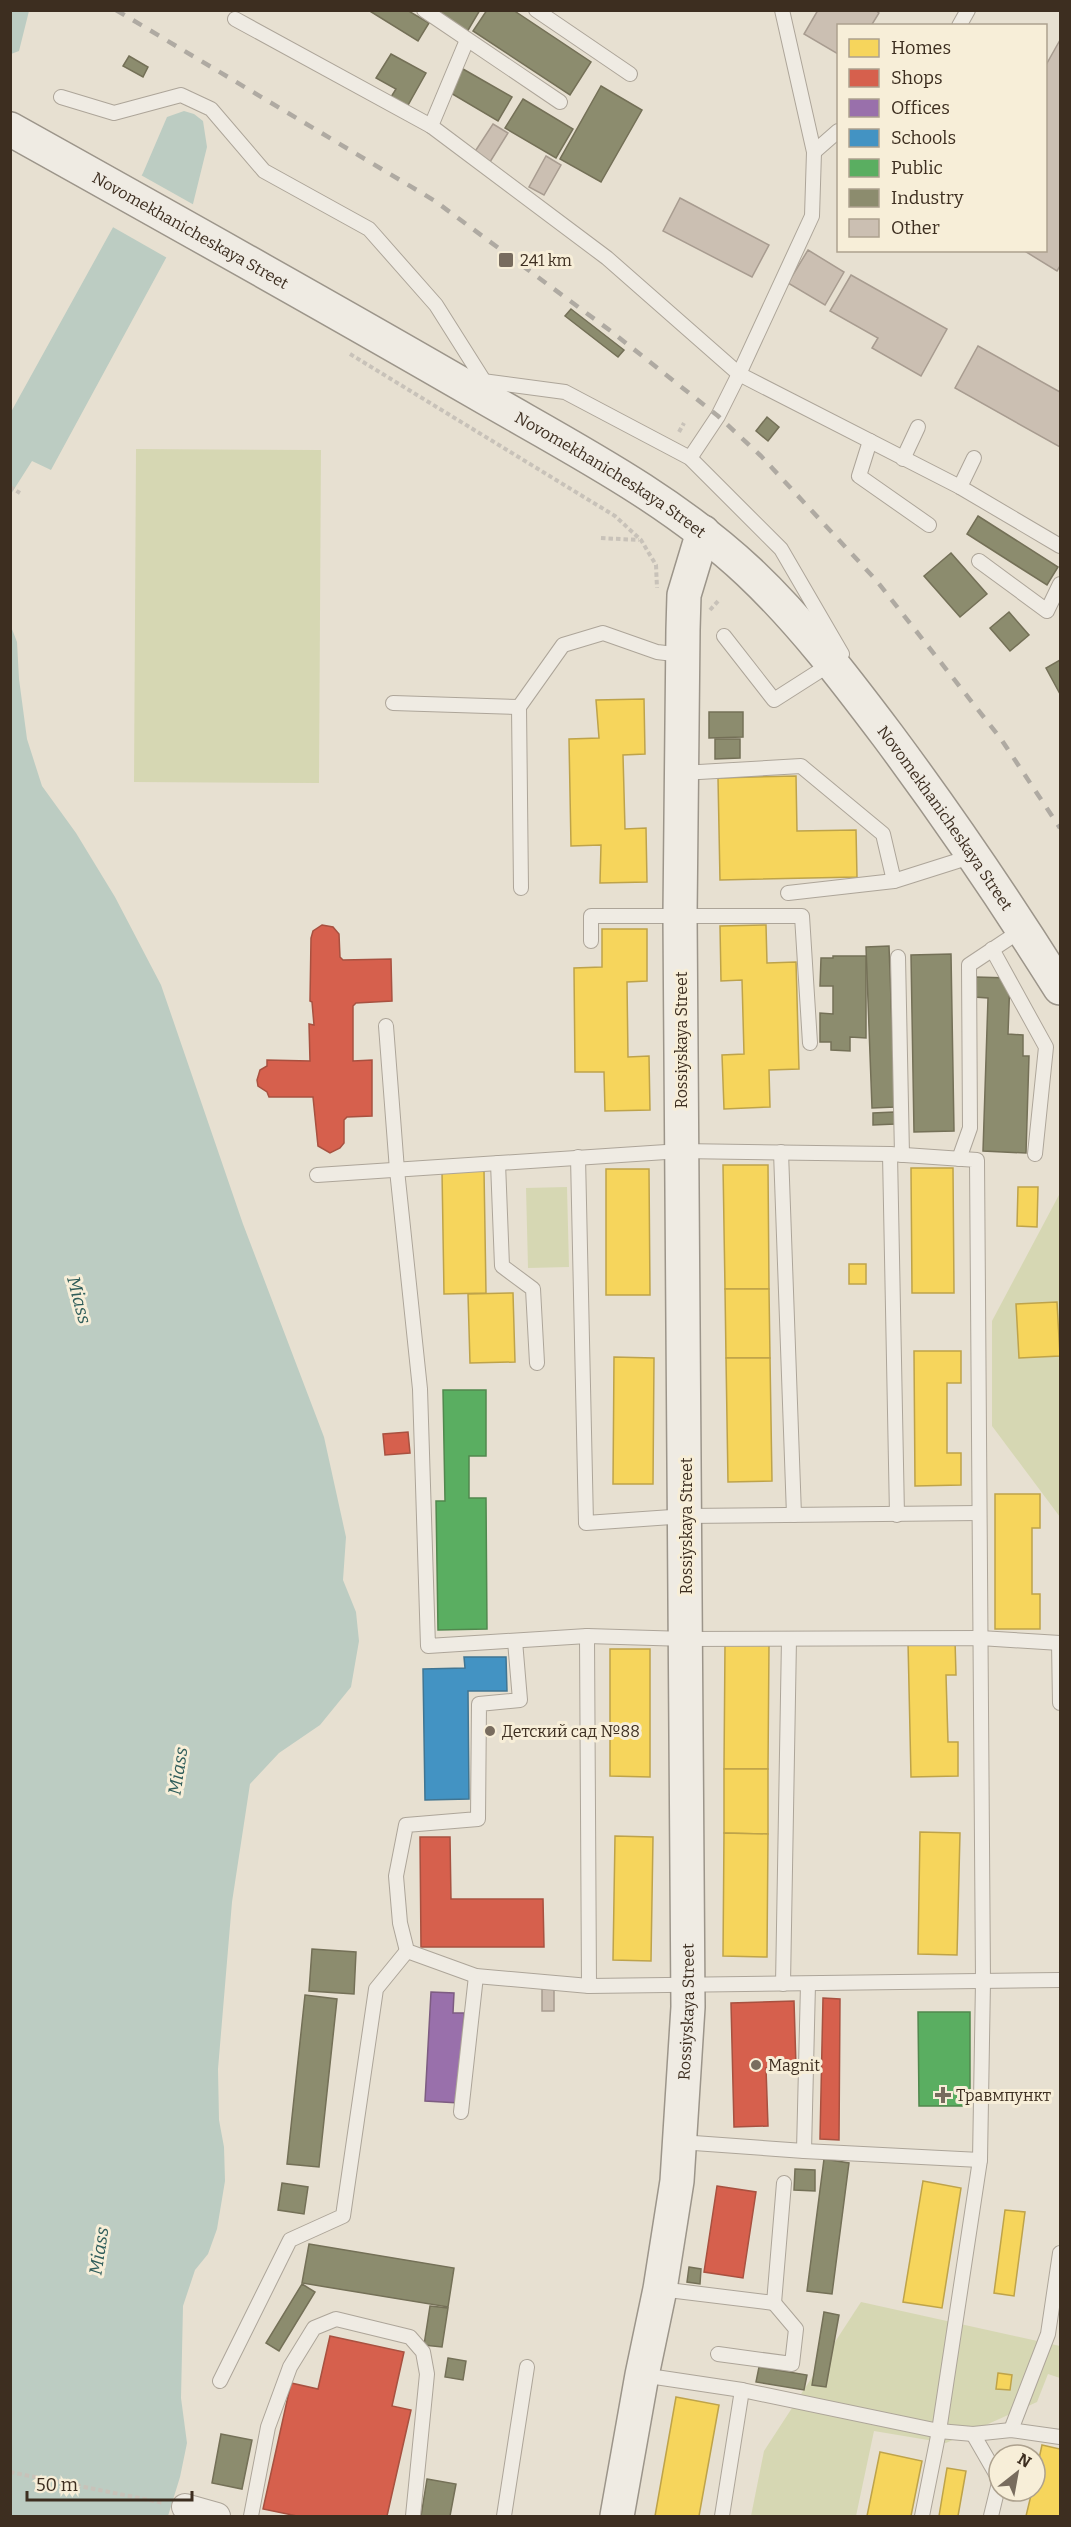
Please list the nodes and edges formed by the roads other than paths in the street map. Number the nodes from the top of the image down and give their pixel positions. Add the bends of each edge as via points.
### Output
1 (424, 10) edge
2 (536, 10) edge
3 (782, 10) edge
4 (968, 10) edge
5 (236, 19) dead end
6 (960, 24) edge
7 (467, 40) junction
8 (630, 74) dead end
9 (61, 96) dead end
10 (560, 102) dead end
11 (431, 126) junction
12 (10, 129) edge
13 (837, 132) edge
14 (814, 152) junction
15 (740, 374) junction
16 (448, 376) junction
17 (484, 381) junction
18 (918, 428) dead end
19 (870, 441) junction
20 (690, 458) junction
21 (974, 458) dead end
22 (903, 459) junction
23 (960, 487) junction
24 (929, 525) dead end
25 (703, 532) junction
26 (1060, 544) edge
27 (979, 561) dead end
28 (1060, 584) edge
29 (1047, 611) junction
30 (1060, 619) edge
31 (724, 636) dead end
32 (683, 655) junction
33 (832, 663) junction
34 (393, 703) dead end
35 (519, 707) junction
36 (898, 749) junction
37 (682, 773) junction
38 (975, 856) junction
39 (894, 881) junction
40 (521, 888) dead end
41 (788, 893) dead end
42 (680, 916) junction
43 (1023, 929) junction
44 (591, 941) dead end
45 (992, 949) junction
46 (898, 957) dead end
47 (1060, 988) edge
48 (386, 1026) dead end
49 (810, 1043) dead end
50 (681, 1151) junction
51 (781, 1152) junction
52 (896, 1154) junction
53 (1035, 1154) dead end
54 (578, 1157) junction
55 (959, 1159) junction
56 (498, 1163) junction
57 (397, 1170) junction
58 (317, 1175) dead end
59 (537, 1364) dead end
60 (979, 1513) junction
61 (794, 1515) junction
62 (897, 1515) junction
63 (686, 1516) junction
64 (587, 1636) junction
65 (980, 1638) junction
66 (687, 1639) junction
67 (789, 1639) junction
68 (515, 1641) junction
69 (1060, 1643) edge
70 (1060, 1703) edge
71 (407, 1951) junction
72 (476, 1976) junction
73 (1060, 1980) edge
74 (983, 1981) junction
75 (783, 1984) junction
76 (808, 1984) junction
77 (589, 1986) junction
78 (688, 1986) junction
79 (461, 2112) dead end
80 (680, 2142) junction
81 (804, 2151) junction
82 (980, 2160) junction
83 (784, 2183) dead end
84 (1060, 2253) edge
85 (660, 2289) junction
86 (774, 2303) junction
87 (718, 2354) dead end
88 (527, 2367) dead end
89 (642, 2374) junction
90 (220, 2381) dead end
91 (741, 2390) junction
92 (1011, 2430) junction
93 (939, 2431) junction
94 (973, 2434) junction
95 (1060, 2437) edge
96 (987, 2459) edge
97 (185, 2508) road end
98 (217, 2517) edge
99 (251, 2517) edge
100 (413, 2517) edge
101 (504, 2517) edge
102 (617, 2517) edge
103 (722, 2517) edge
104 (922, 2517) edge

1 - 7 lane
2 - 8 lane
3 - 14 lane
4 - 6 lane
5 - 11 lane
7 - 10 lane
7 - 11 lane
9 - 17 lane via 114,113 181,95 211,109 264,171 369,229 436,305
11 - 15 lane via 608,258
12 - 16 main road, Novomekhanicheskaya Street
13 - 14 lane
14 - 15 lane via 812,216
15 - 19 lane
15 - 20 lane
16 - 17 lane
16 - 25 main road, Novomekhanicheskaya Street via 639,487
17 - 20 lane via 565,392
18 - 22 lane
19 - 22 lane
19 - 24 lane via 859,476
20 - 36 lane via 781,549
21 - 23 lane
22 - 23 lane
23 - 26 lane
25 - 32 main road, Rossiyskaya Street via 684,595
25 - 33 main road, Novomekhanicheskaya Street via 750,573
27 - 29 lane
28 - 29 lane
29 - 30 lane
31 - 33 lane via 774,700
32 - 35 lane via 657,652 603,633 563,645
32 - 37 main road, Rossiyskaya Street
33 - 36 main road, Novomekhanicheskaya Street
34 - 35 lane
35 - 40 lane
36 - 38 main road, Novomekhanicheskaya Street
37 - 39 lane via 801,766 883,834
37 - 42 main road, Rossiyskaya Street
38 - 39 lane
38 - 43 main road, Novomekhanicheskaya Street
39 - 41 lane
42 - 44 lane via 591,916
42 - 49 lane via 802,916
42 - 50 main road, Rossiyskaya Street
43 - 45 lane
43 - 47 main road, Novomekhanicheskaya Street
45 - 53 lane via 1046,1047
45 - 55 lane via 969,965 970,1128
46 - 52 lane
48 - 57 lane
50 - 51 lane
50 - 54 lane
50 - 63 main road, Rossiyskaya Street
51 - 52 lane
51 - 61 lane
52 - 55 lane
52 - 62 lane
54 - 56 lane
54 - 63 lane via 586,1523
55 - 60 lane via 977,1160
56 - 57 lane
56 - 59 lane via 502,1266 533,1289
57 - 58 lane
57 - 68 lane via 420,1389 428,1646
60 - 62 lane
60 - 65 lane
61 - 62 lane
61 - 63 lane
63 - 66 main road, Rossiyskaya Street
64 - 66 lane
64 - 68 lane
64 - 77 lane
65 - 67 lane
65 - 69 lane
65 - 74 lane
66 - 67 lane
66 - 78 main road, Rossiyskaya Street
67 - 75 lane
68 - 71 lane via 520,1700 479,1704 478,1819 406,1825 396,1876
69 - 70 lane
71 - 72 lane
71 - 90 lane via 376,1989 343,2216 290,2240
72 - 77 lane
72 - 79 lane
73 - 74 lane
74 - 76 lane
74 - 82 lane
75 - 76 lane
75 - 78 lane
76 - 81 lane
77 - 78 lane
78 - 80 main road, Rossiyskaya Street
80 - 81 lane
80 - 85 main road, Rossiyskaya Street
81 - 82 lane
82 - 93 lane
83 - 86 lane
84 - 92 lane via 1048,2334
85 - 86 lane
85 - 89 main road, Rossiyskaya Street
86 - 87 lane via 796,2329 792,2364
88 - 101 lane
89 - 91 lane
89 - 102 main road, Rossiyskaya Street
91 - 93 lane
91 - 103 lane
92 - 94 lane
92 - 95 lane
93 - 94 lane
93 - 104 lane
94 - 96 lane
97 - 98 street
99 - 100 lane via 268,2427 290,2367 314,2328 336,2319 410,2337 423,2352 427,2374

